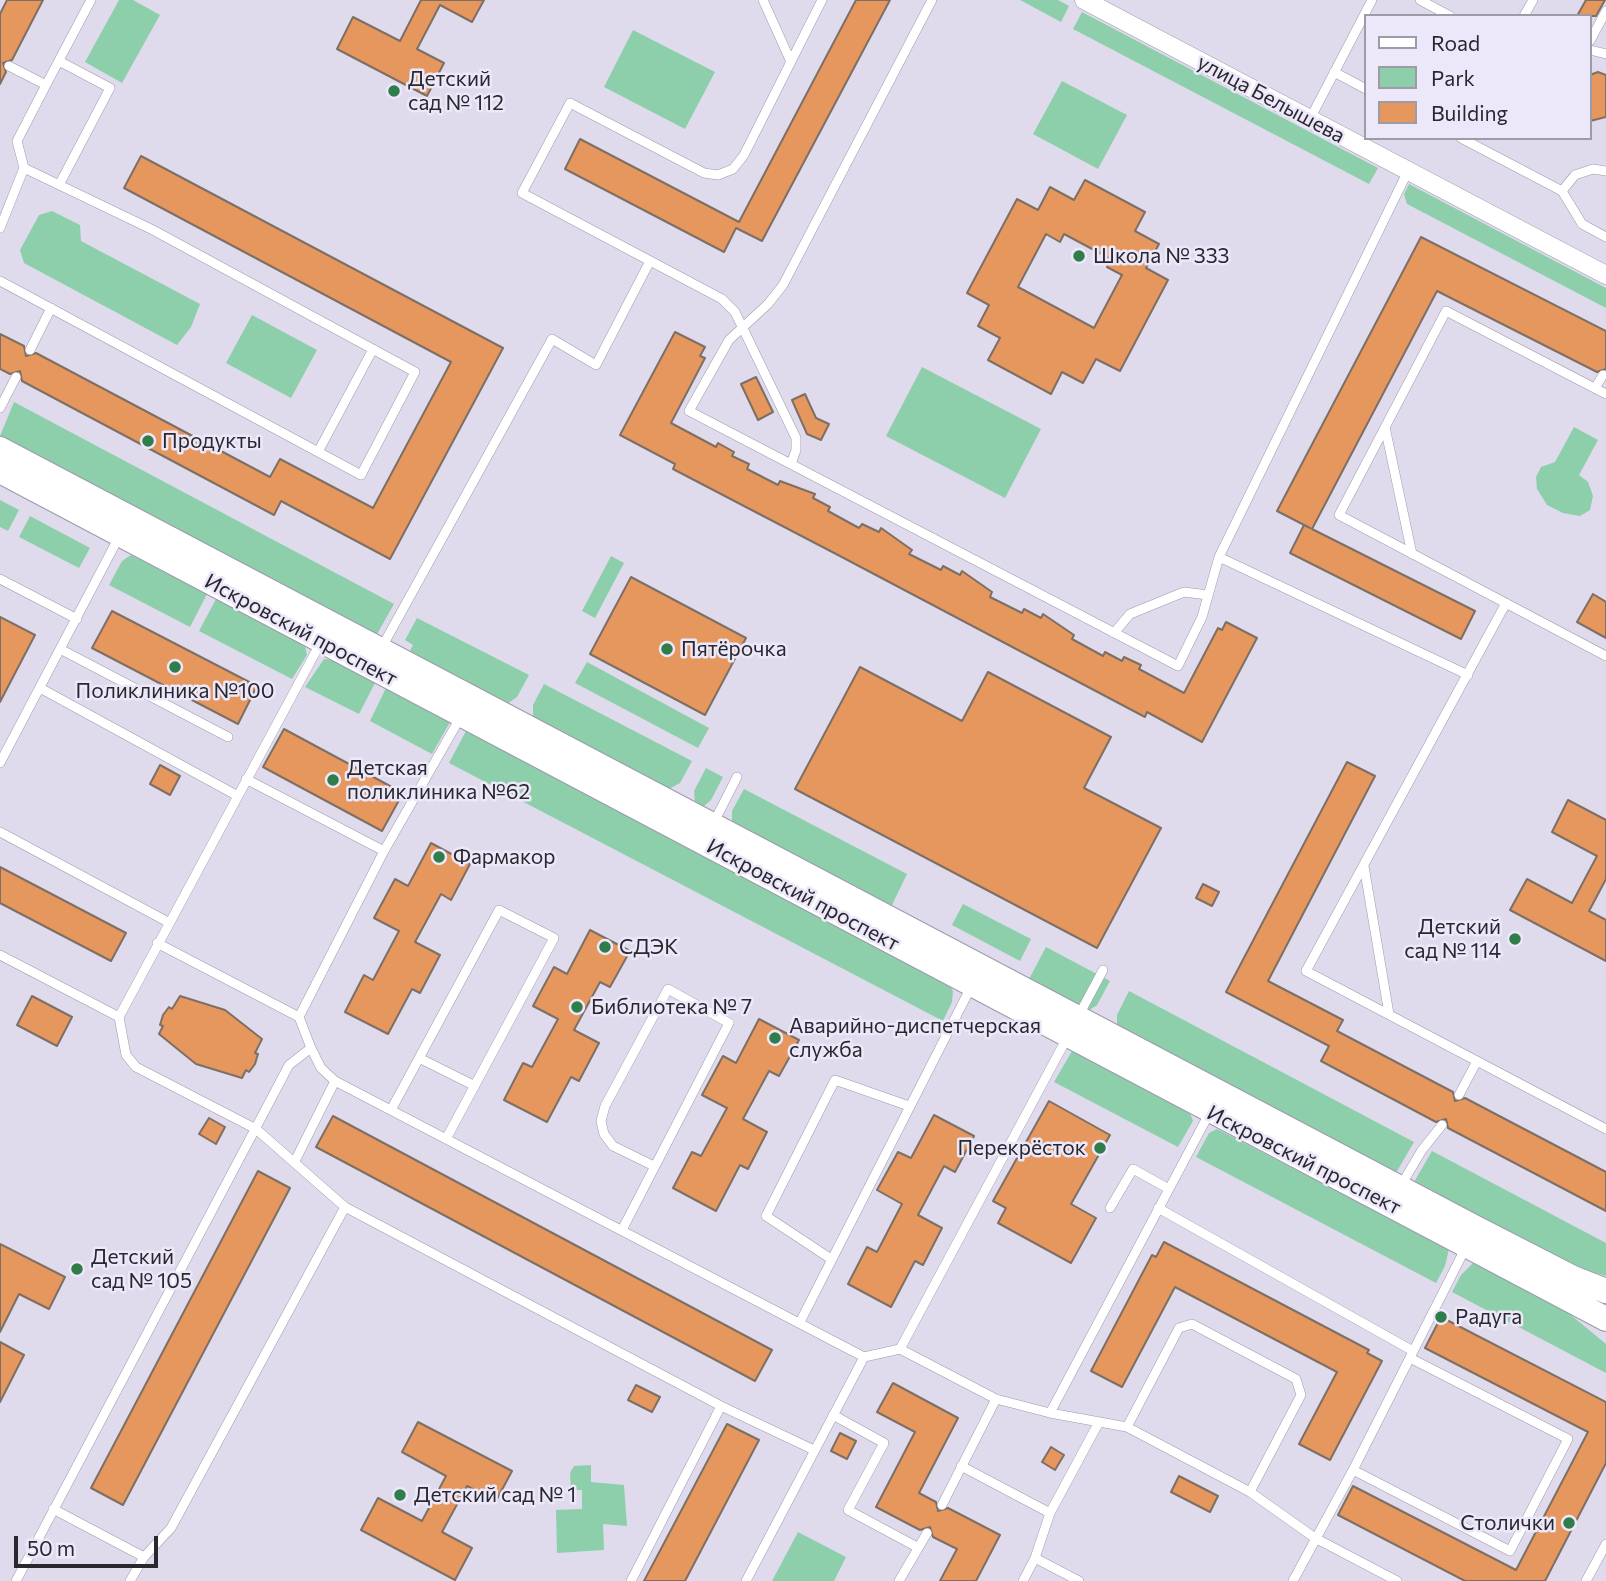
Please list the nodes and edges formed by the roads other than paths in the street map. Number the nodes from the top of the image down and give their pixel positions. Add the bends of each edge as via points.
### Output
1 (91, 0) edge
2 (763, 0) edge
3 (822, 0) edge
4 (932, 0) edge
5 (1084, 0) edge
6 (1420, 0) edge
7 (1109, 6) edge
8 (1606, 11) edge
9 (1446, 14) edge
10 (1364, 15) edge
11 (1592, 37) edge
12 (59, 61) junction
13 (791, 62) junction
14 (9, 66) dead end
15 (1334, 72) junction
16 (46, 85) junction
17 (1364, 88) edge
18 (1310, 119) junction
19 (1465, 140) edge
20 (24, 168) junction
21 (1408, 171) junction
22 (1606, 171) edge
23 (59, 185) junction
24 (1562, 191) junction
25 (0, 228) edge
26 (1606, 237) edge
27 (650, 261) junction
28 (1606, 275) edge
29 (0, 281) edge
30 (51, 309) junction
31 (744, 325) junction
32 (373, 349) junction
33 (30, 350) dead end
34 (1602, 375) dead end
35 (16, 377) dead end
36 (1595, 388) junction
37 (1606, 394) edge
38 (0, 408) edge
39 (1385, 427) junction
40 (0, 449) edge
41 (317, 452) junction
42 (791, 464) junction
43 (0, 471) edge
44 (125, 526) junction
45 (1412, 554) junction
46 (1219, 557) junction
47 (0, 579) edge
48 (1208, 595) junction
49 (1506, 603) junction
50 (77, 619) junction
51 (326, 633) junction
52 (1114, 633) junction
53 (60, 649) junction
54 (380, 650) junction
55 (1606, 656) edge
56 (1468, 675) junction
57 (40, 688) junction
58 (466, 706) junction
59 (228, 737) dead end
60 (0, 763) edge
61 (737, 777) dead end
62 (246, 779) junction
63 (236, 795) junction
64 (674, 816) junction
65 (712, 825) junction
66 (0, 832) edge
67 (384, 851) junction
68 (1364, 866) junction
69 (168, 922) junction
70 (157, 943) junction
71 (0, 955) edge
72 (1103, 970) dead end
73 (977, 976) junction
74 (1390, 1014) junction
75 (119, 1017) junction
76 (299, 1017) junction
77 (1072, 1027) junction
78 (311, 1048) junction
79 (419, 1058) junction
80 (1477, 1061) junction
81 (335, 1082) junction
82 (475, 1086) junction
83 (1459, 1095) dead end
84 (909, 1106) junction
85 (391, 1110) junction
86 (1210, 1111) junction
87 (1442, 1125) dead end
88 (256, 1129) junction
89 (1606, 1129) edge
90 (446, 1139) junction
91 (295, 1161) junction
92 (654, 1166) junction
93 (1169, 1189) junction
94 (1395, 1196) junction
95 (345, 1207) junction
96 (1110, 1208) dead end
97 (1158, 1208) junction
98 (622, 1230) junction
99 (1471, 1237) junction
100 (831, 1259) junction
101 (1606, 1292) edge
102 (1606, 1319) edge
103 (800, 1322) junction
104 (900, 1349) junction
105 (1412, 1355) junction
106 (864, 1357) junction
107 (996, 1399) junction
108 (721, 1406) junction
109 (1050, 1413) junction
110 (833, 1415) junction
111 (1099, 1422) junction
112 (1127, 1427) junction
113 (814, 1450) junction
114 (961, 1466) junction
115 (1353, 1470) junction
116 (1250, 1492) junction
117 (942, 1505) dead end
118 (54, 1509) junction
119 (1051, 1513) junction
120 (927, 1534) dead end
121 (1315, 1538) junction
122 (1606, 1544) edge
123 (918, 1547) junction
124 (144, 1557) junction
125 (1035, 1559) junction
126 (16, 1581) edge
127 (130, 1581) edge
128 (631, 1581) edge
129 (746, 1581) edge
130 (899, 1581) edge
131 (1023, 1581) edge
132 (1079, 1581) edge
133 (1293, 1581) edge
134 (1397, 1581) edge
135 (1586, 1581) edge

1 - 12 lane
2 - 13 lane
3 - 13 lane
4 - 31 lane via 783,285
5 - 7 street, улица Белышева
6 - 9 lane
7 - 18 street, улица Белышева
8 - 11 lane
10 - 15 lane
12 - 16 lane
12 - 23 lane via 110,88
13 - 27 lane via 744,155 733,169 719,175 704,173 570,103 522,193
14 - 16 lane
15 - 17 lane
15 - 18 lane
16 - 20 lane via 17,141
18 - 21 street, улица Белышева
19 - 24 lane
20 - 23 lane
20 - 25 lane
21 - 28 street, улица Белышева
21 - 46 lane
22 - 24 lane via 1593,169 1575,175
23 - 32 lane via 153,230
24 - 26 lane via 1582,224
27 - 31 lane via 722,299
27 - 54 lane via 596,365 552,339
29 - 30 lane
30 - 33 lane
30 - 41 lane
31 - 42 lane via 796,438
31 - 42 lane via 719,353 689,411
32 - 41 lane
32 - 41 lane via 415,372 361,475
34 - 36 lane
35 - 38 lane
36 - 37 lane
36 - 39 lane via 1446,311
39 - 45 lane
39 - 45 lane via 1339,515
40 - 44 street, Искровский проспект
42 - 52 lane
43 - 44 street, Искровский проспект
44 - 50 lane
44 - 51 street, Искровский проспект
45 - 49 lane
46 - 48 lane
46 - 56 lane
47 - 50 lane
48 - 52 lane via 1184,592 1130,614
48 - 52 lane via 1178,666
49 - 55 lane
49 - 56 lane
50 - 53 lane
51 - 54 street, Искровский проспект
51 - 58 street, Искровский проспект
51 - 62 lane
53 - 57 lane
53 - 59 lane
54 - 58 street, Искровский проспект
56 - 68 lane
57 - 60 lane
57 - 63 lane
58 - 64 street, Искровский проспект
58 - 67 lane
61 - 65 lane
62 - 63 lane
62 - 67 lane
63 - 69 lane
64 - 65 street, Искровский проспект
64 - 73 street, Искровский проспект
65 - 73 street, Искровский проспект
66 - 69 lane
67 - 76 lane
68 - 74 lane
68 - 74 lane via 1306,971
69 - 70 lane
70 - 75 lane
70 - 76 lane
71 - 75 lane
72 - 77 lane
73 - 77 street, Искровский проспект
73 - 84 lane
74 - 80 lane
75 - 88 lane via 125,1055 136,1066
76 - 78 lane
77 - 86 street, Искровский проспект
77 - 94 street, Искровский проспект
77 - 104 lane
78 - 81 lane
78 - 88 lane via 289,1065
79 - 82 lane
79 - 82 lane via 499,910 554,938
79 - 85 lane
80 - 83 lane
80 - 89 lane
81 - 85 lane
81 - 91 lane
82 - 90 lane
84 - 100 lane
84 - 100 lane via 835,1080 828,1093 766,1216
85 - 90 lane
86 - 93 lane
86 - 94 street, Искровский проспект
87 - 94 lane
88 - 91 lane
88 - 118 lane
90 - 98 lane
91 - 95 lane
92 - 92 lane via 729,1023 668,989 601,1121 613,1146
92 - 98 lane
93 - 96 lane via 1133,1169
93 - 97 lane
94 - 99 street, Искровский проспект
95 - 108 lane
95 - 124 lane via 171,1528
97 - 105 lane
97 - 109 lane
98 - 103 lane
99 - 101 street, Искровский проспект
99 - 102 street, Искровский проспект
99 - 105 lane
100 - 103 lane
103 - 106 lane
104 - 106 lane
104 - 107 lane
105 - 115 lane
105 - 115 lane via 1567,1439 1510,1551
106 - 110 lane
107 - 109 lane
107 - 114 lane
108 - 113 lane
108 - 128 lane
109 - 111 lane
110 - 113 lane
110 - 123 lane via 884,1443 848,1510
111 - 112 lane
111 - 119 lane
112 - 116 lane
112 - 116 lane via 1179,1328 1192,1324 1296,1379 1301,1395
113 - 129 lane
114 - 117 lane
114 - 119 lane
115 - 121 lane
116 - 121 lane
118 - 124 lane
118 - 126 lane
119 - 125 lane
120 - 123 lane
121 - 133 lane
121 - 134 lane
122 - 135 lane
123 - 130 lane
124 - 127 lane
125 - 131 lane
125 - 132 lane

